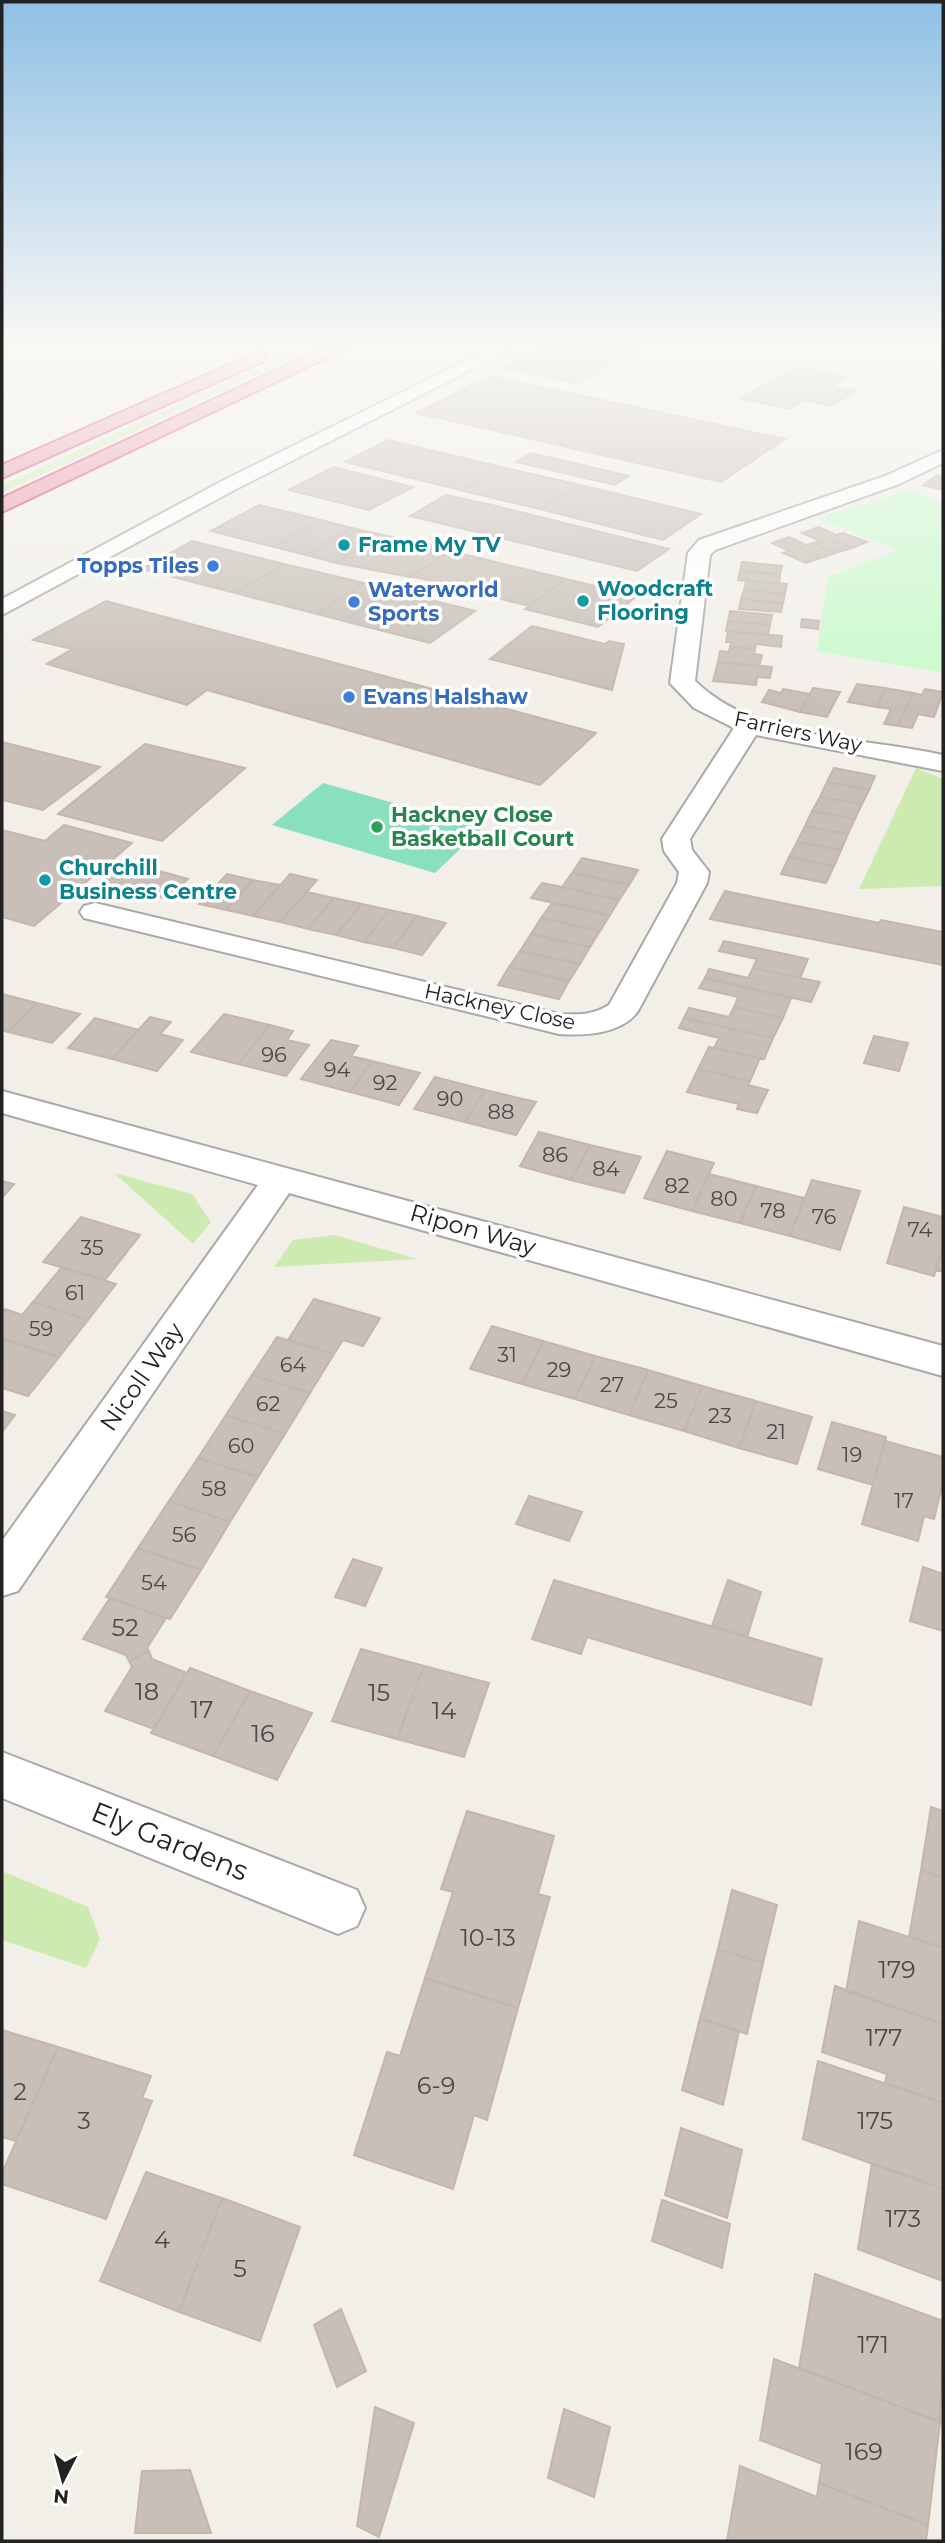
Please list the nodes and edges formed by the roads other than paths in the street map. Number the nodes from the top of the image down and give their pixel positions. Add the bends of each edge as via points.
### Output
1 (86, 467) edge
2 (266, 467) edge
3 (920, 467) edge
4 (2, 506) edge
5 (2, 608) edge
6 (749, 725) junction
7 (943, 763) edge
8 (94, 912) dead end
9 (2, 1102) edge
10 (282, 1177) junction
11 (943, 1360) edge
12 (2, 1577) edge
13 (2, 1775) edge
14 (338, 1908) dead end

1 - 4 highway
2 - 5 street
3 - 6 street, Farriers Way via 718,538 699,553 682,683 703,706
6 - 7 street, Farriers Way
6 - 8 street, Hackney Close via 676,839 678,851 694,872 692,883 622,1011 606,1021 583,1026 559,1024
9 - 10 street, Ripon Way
10 - 11 street, Ripon Way
10 - 12 street, Nicoll Way
13 - 14 street, Ely Gardens

